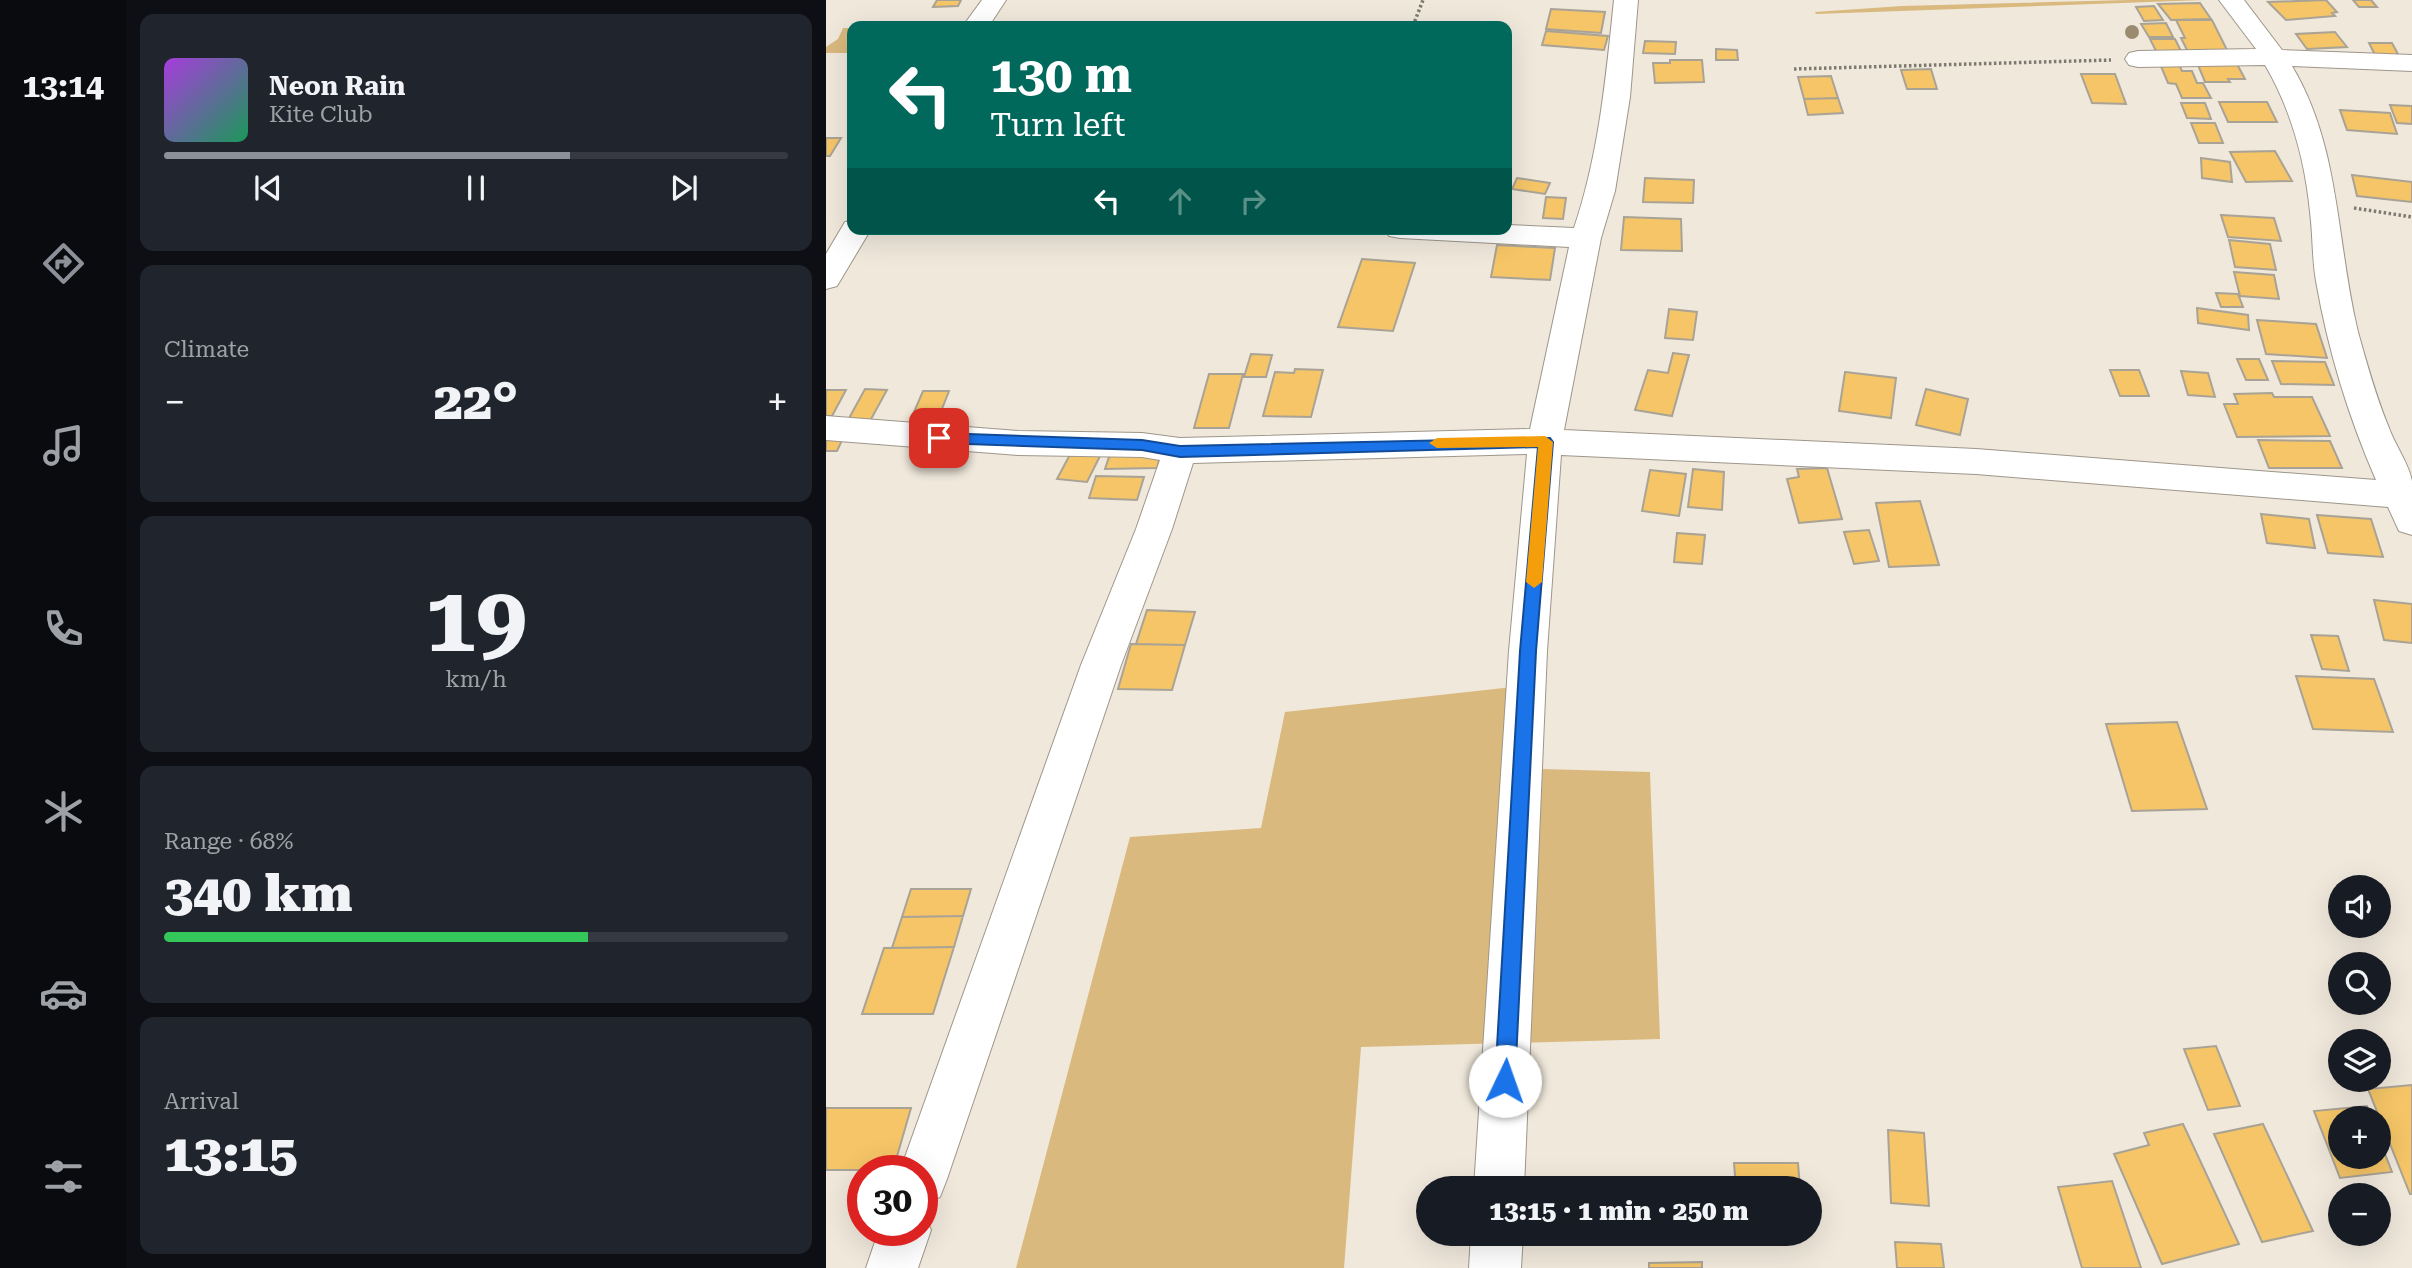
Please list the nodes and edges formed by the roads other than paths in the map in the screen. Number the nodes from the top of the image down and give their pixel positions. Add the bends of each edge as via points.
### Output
1 (994, 0) edge
2 (1626, 0) edge
3 (2231, 0) edge
4 (979, 21) edge
5 (2274, 57) junction
6 (2138, 59) road end
7 (2412, 63) edge
8 (1512, 234) edge
9 (852, 235) edge
10 (1586, 238) junction
11 (826, 279) edge
12 (826, 428) edge
13 (1545, 442) junction
14 (1180, 451) junction
15 (2406, 508) edge
16 (930, 1155) edge
17 (1500, 1176) edge
18 (900, 1246) edge
19 (1496, 1246) edge
20 (892, 1268) edge
21 (1495, 1268) edge

1 - 4 street
2 - 10 street via 1617,97 1601,191
3 - 5 street
5 - 6 street
5 - 7 street
5 - 15 street via 2310,133 2324,204 2332,286 2356,384
8 - 10 street
9 - 11 street
10 - 13 street
12 - 14 street via 965,440 1142,445
13 - 14 street
13 - 15 street via 1915,458 2253,486
13 - 17 street via 1528,651
14 - 16 street
18 - 20 street
19 - 21 street

